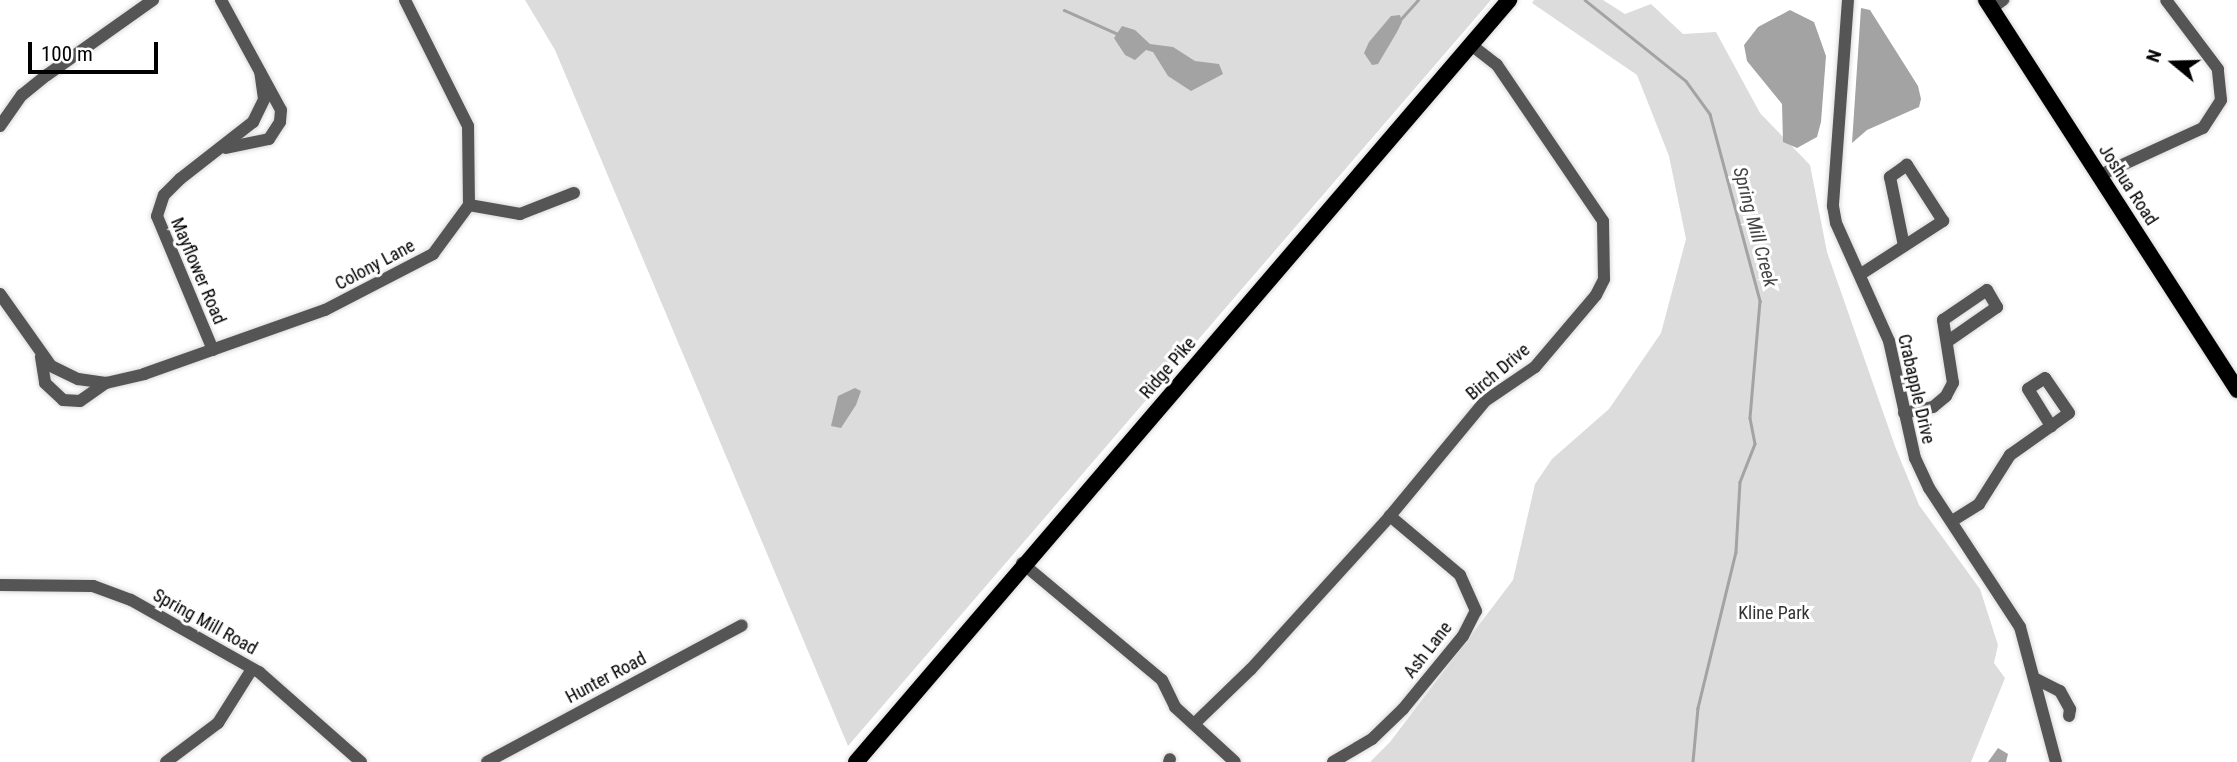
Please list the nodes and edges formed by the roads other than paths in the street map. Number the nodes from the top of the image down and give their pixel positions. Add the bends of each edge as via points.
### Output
1 (153, 0) edge
2 (221, 0) edge
3 (405, 0) edge
4 (1509, 0) edge
5 (1847, 0) edge
6 (2166, 0) edge
7 (1994, 3) edge
8 (1471, 45) junction
9 (260, 72) junction
10 (0, 126) edge
11 (223, 149) junction
12 (2098, 176) junction
13 (574, 193) dead end
14 (469, 205) junction
15 (1904, 246) junction
16 (1861, 274) junction
17 (0, 294) edge
18 (1948, 341) junction
19 (213, 350) junction
20 (41, 357) junction
21 (106, 383) junction
22 (2237, 390) edge
23 (1903, 412) junction
24 (2051, 426) dead end
25 (1390, 516) junction
26 (1952, 521) junction
27 (1022, 563) junction
28 (0, 585) edge
29 (742, 625) dead end
30 (252, 668) junction
31 (2034, 678) junction
32 (2069, 716) dead end
33 (1194, 724) junction
34 (166, 762) edge
35 (361, 762) edge
36 (487, 762) edge
37 (856, 762) edge
38 (1235, 762) edge
39 (1333, 762) edge
40 (2056, 762) edge

1 - 10 street via 38,81
2 - 9 street, Mayflower Road
3 - 14 street via 468,126
4 - 8 main road, Ridge Pike
5 - 16 street, Crabapple Drive via 1833,206 1840,235
6 - 12 street via 2218,69 2221,100 2203,128
7 - 12 main road, Joshua Road
8 - 25 street, Birch Drive via 1497,65 1603,221 1604,279 1535,368 1485,401
8 - 27 main road, Ridge Pike
9 - 11 street, Mayflower Road via 264,99 260,111
9 - 11 street, Mayflower Road via 276,96 280,121 259,145
11 - 19 street, Mayflower Road via 164,195 157,216
12 - 22 main road, Joshua Road
13 - 14 street via 520,214
14 - 19 street, Colony Lane via 433,254 413,267 325,310
15 - 15 street via 1943,221 1907,165 1890,177
15 - 16 street
16 - 23 street, Crabapple Drive via 1889,341
17 - 20 street, Colony Lane
18 - 18 street via 1943,320 1987,290 1997,307
18 - 23 street via 1953,383 1946,396 1933,407
19 - 21 street, Colony Lane
20 - 21 street, Colony Lane via 63,374
20 - 21 street, Colony Lane via 46,383 63,400 80,401
23 - 26 street, Crabapple Drive via 1915,458
24 - 26 street via 2010,455 1979,504
25 - 33 street, Birch Drive via 1251,669
25 - 39 street, Ash Lane via 1460,575 1476,611 1464,636 1404,709 1372,740
26 - 31 street, Crabapple Drive via 2020,627
27 - 33 street via 1162,680 1175,707
27 - 37 main road, Ridge Pike
28 - 30 street, Spring Mill Road via 93,586 131,600
29 - 36 street, Hunter Road
30 - 34 street via 218,723
30 - 35 street, Spring Mill Road
31 - 32 street via 2060,691
31 - 40 street, Crabapple Drive
33 - 38 street

